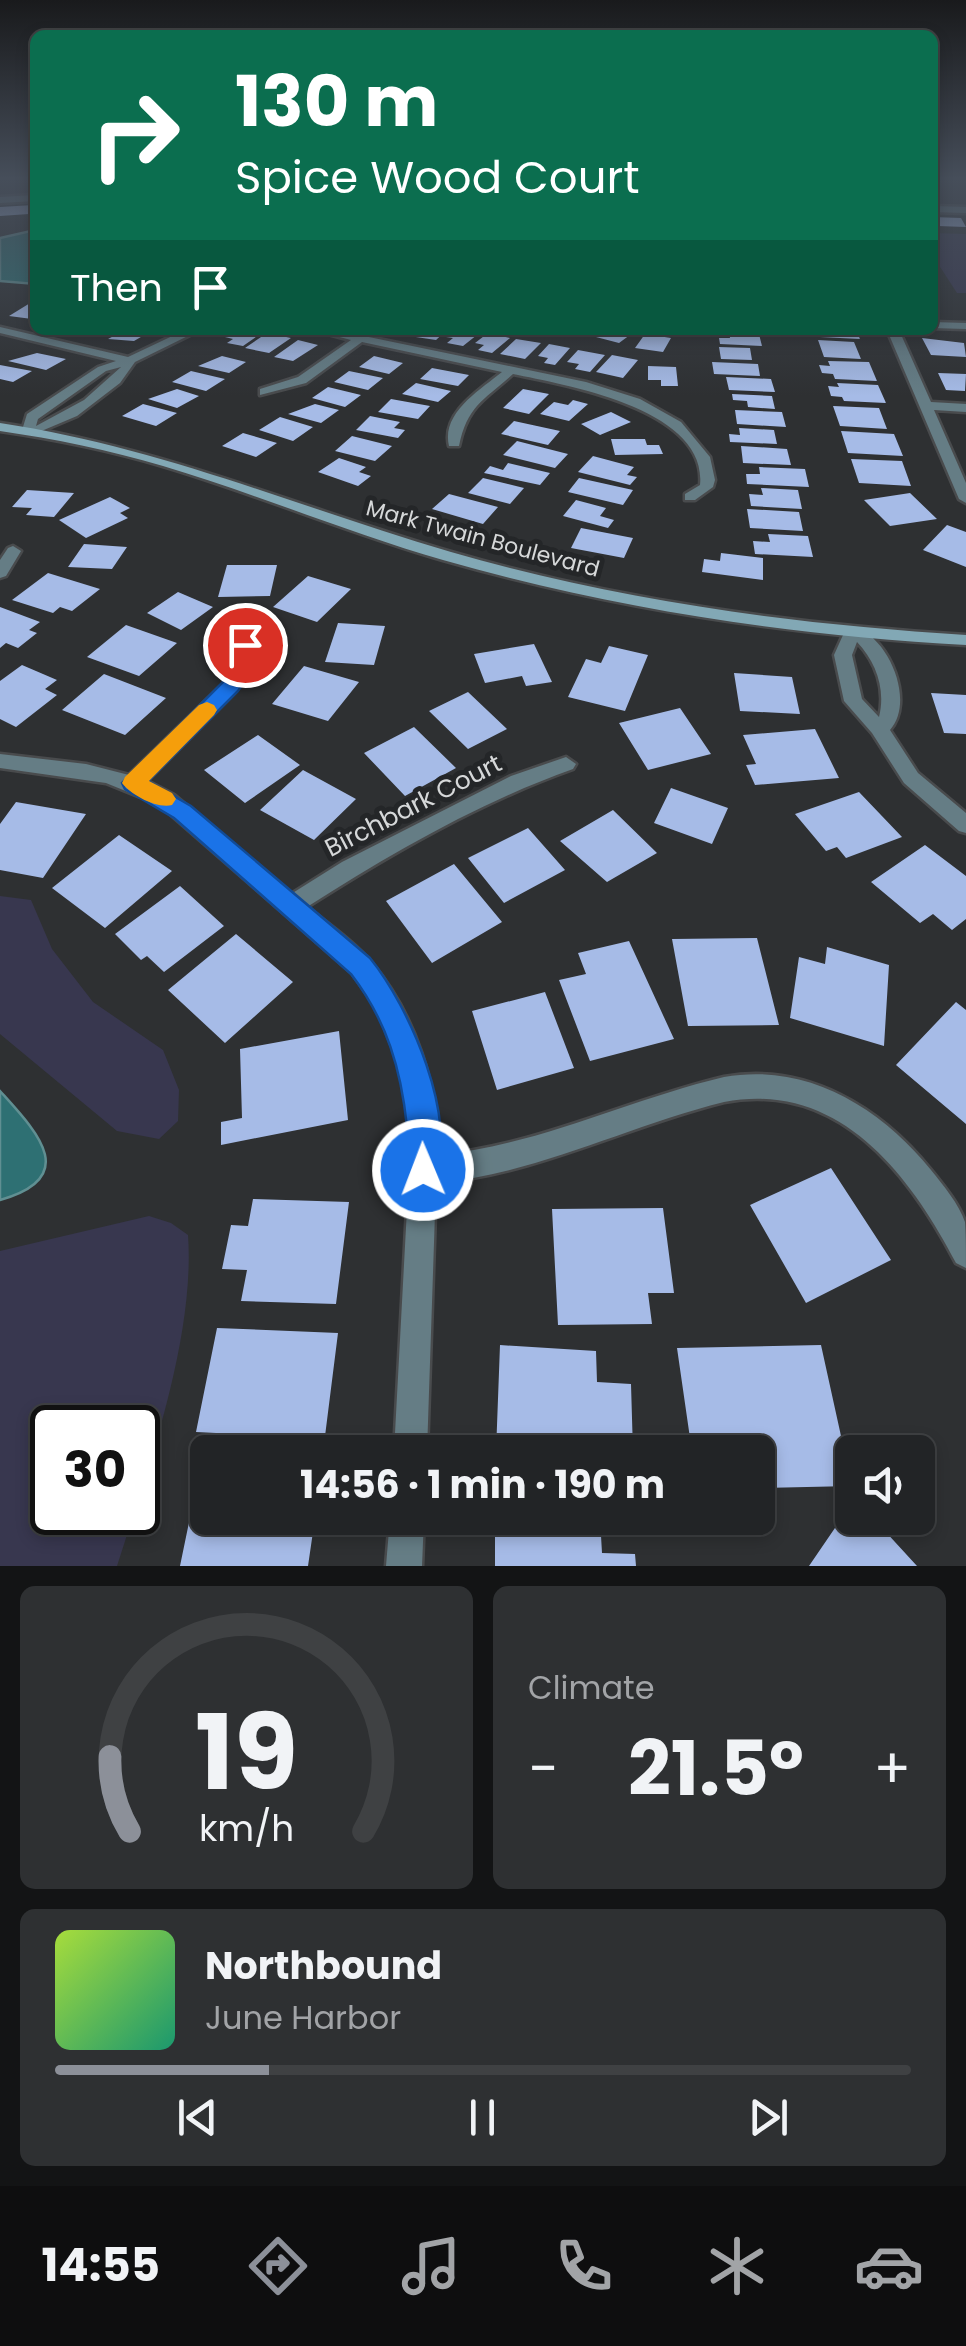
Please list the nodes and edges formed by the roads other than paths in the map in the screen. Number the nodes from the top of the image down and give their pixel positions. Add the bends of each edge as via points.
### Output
1 (938, 325) edge
2 (966, 326) edge
3 (3, 332) edge
4 (183, 335) edge
5 (345, 335) edge
6 (895, 335) edge
7 (360, 338) junction
8 (130, 360) junction
9 (511, 370) junction
10 (264, 392) dead end
11 (926, 406) junction
12 (966, 408) edge
13 (0, 427) edge
14 (32, 431) junction
15 (454, 443) dead end
16 (690, 497) dead end
17 (966, 500) edge
18 (12, 551) dead end
19 (0, 573) edge
20 (857, 633) junction
21 (966, 640) edge
22 (245, 645) dead end
23 (879, 728) junction
24 (0, 760) edge
25 (566, 764) dead end
26 (133, 783) junction
27 (966, 825) edge
28 (292, 906) junction
29 (423, 1170) junction
30 (966, 1253) edge
31 (411, 1435) edge
32 (406, 1535) edge
33 (404, 1566) edge

1 - 2 street
3 - 8 street
4 - 8 street
5 - 7 street
6 - 11 street
7 - 9 street
7 - 10 street via 302,380
8 - 14 street via 64,420
8 - 14 street via 59,396 28,422
9 - 15 street via 457,420
9 - 16 street via 668,413 707,465 706,487
11 - 12 street
11 - 17 street
13 - 14 street, Mark Twain Boulevard
14 - 20 street, Mark Twain Boulevard via 130,452 518,575 666,606
18 - 19 street
20 - 21 street, Mark Twain Boulevard
20 - 23 street via 881,658 890,716
20 - 23 street via 843,655 849,692
22 - 26 street via 242,669 230,686
23 - 27 street via 911,778
24 - 26 street via 96,771
25 - 28 street, Birchbark Court via 350,868
26 - 28 street via 183,812
28 - 29 street via 360,966 398,1023 421,1101
29 - 30 street via 494,1162 724,1090 770,1086 846,1110 896,1148
29 - 31 street
32 - 33 street

